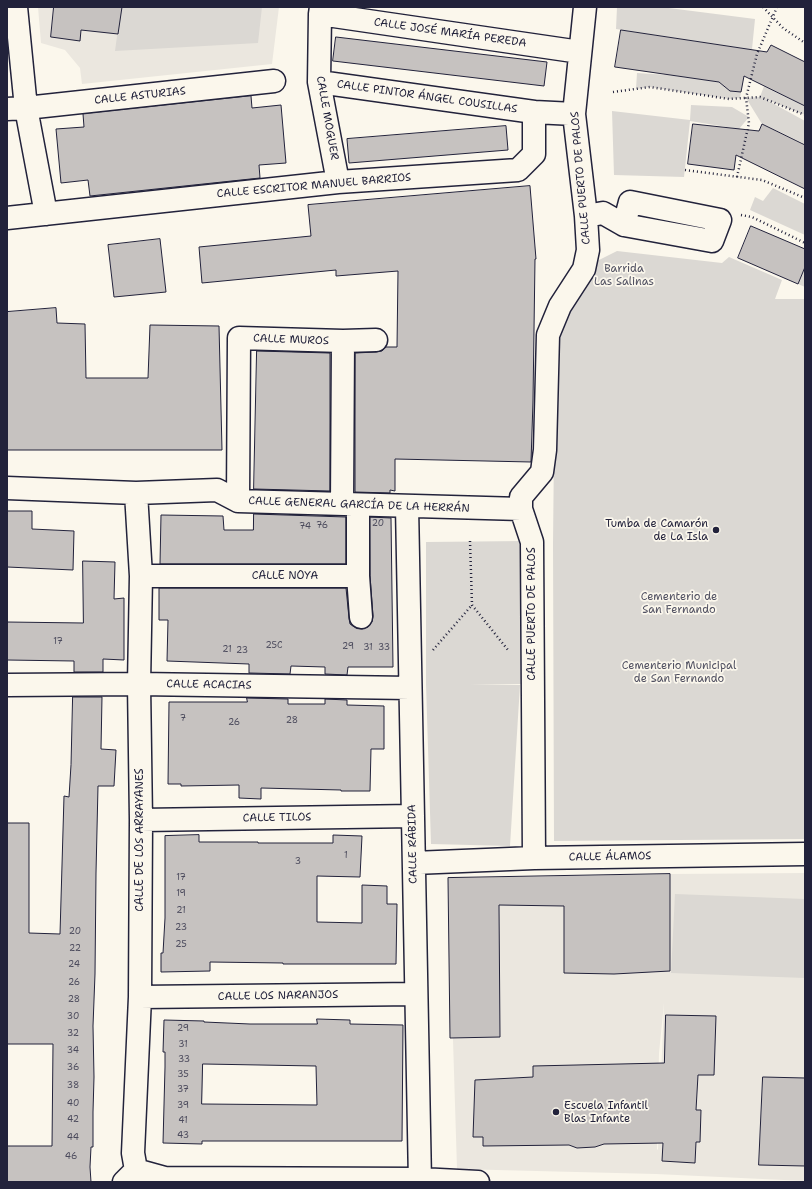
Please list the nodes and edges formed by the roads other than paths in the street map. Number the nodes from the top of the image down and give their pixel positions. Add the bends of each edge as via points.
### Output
1 (16, 7) edge
2 (585, 7) edge
3 (321, 11) edge
4 (580, 52) junction
5 (274, 81) dead end
6 (319, 82) junction
7 (17, 109) edge
8 (534, 112) junction
9 (574, 114) junction
10 (338, 182) junction
11 (46, 214) junction
12 (586, 216) junction
13 (7, 218) edge
14 (720, 220) road end
15 (376, 340) dead end
16 (343, 341) junction
17 (7, 488) edge
18 (136, 493) junction
19 (238, 501) junction
20 (350, 504) junction
21 (407, 506) junction
22 (521, 509) junction
23 (141, 576) junction
24 (358, 576) junction
25 (361, 617) dead end
26 (139, 684) junction
27 (7, 685) edge
28 (410, 688) junction
29 (413, 816) junction
30 (141, 820) junction
31 (805, 854) edge
32 (534, 858) junction
33 (414, 862) junction
34 (416, 994) junction
35 (140, 997) junction
36 (130, 1176) edge
37 (420, 1181) edge
38 (478, 1182) edge

1 - 7 street
2 - 4 street, CALLE PUERTO DE PALOS
3 - 4 street, CALLE JOSÉ MARÍA PEREDA
3 - 6 street, CALLE MOGUER
4 - 9 street, CALLE PUERTO DE PALOS
5 - 7 street, CALLE ASTURIAS
6 - 8 street, CALLE PINTOR ÁNGEL COUSILLAS
6 - 10 street, CALLE MOGUER
7 - 11 street
8 - 9 street
8 - 10 street, CALLE ESCRITOR MANUEL BARRIOS via 534,154 518,170
9 - 12 street, CALLE PUERTO DE PALOS
10 - 11 street, CALLE ESCRITOR MANUEL BARRIOS
11 - 13 street, CALLE ESCRITOR MANUEL BARRIOS
12 - 14 street via 603,213 624,225 712,241
12 - 22 street, CALLE PUERTO DE PALOS via 588,250 584,268 560,306 548,335 545,450 542,472 522,497
15 - 16 street
16 - 19 street, CALLE MUROS via 239,338
16 - 20 street, CALLE MUROS
17 - 18 street, CALLE GENERAL GARCÍA DE LA HERRÁN
18 - 19 street, CALLE GENERAL GARCÍA DE LA HERRÁN via 217,490
18 - 23 street, CALLE DE LOS ARRAYANES
19 - 20 street, CALLE GENERAL GARCÍA DE LA HERRÁN
20 - 21 street, CALLE GENERAL GARCÍA DE LA HERRÁN
20 - 24 street
21 - 22 street, CALLE GENERAL GARCÍA DE LA HERRÁN
21 - 28 street, CALLE RÁBIDA
22 - 32 street, CALLE PUERTO DE PALOS via 532,542
23 - 24 street, CALLE NOYA
23 - 26 street, CALLE DE LOS ARRAYANES
24 - 25 street
26 - 27 street, CALLE ACACIAS
26 - 28 street, CALLE ACACIAS
26 - 30 street, CALLE DE LOS ARRAYANES
28 - 29 street, CALLE RÁBIDA
29 - 30 street, CALLE TILOS
29 - 33 street, CALLE RÁBIDA
30 - 35 street, CALLE DE LOS ARRAYANES
31 - 32 street, CALLE ÁLAMOS
32 - 33 street, CALLE ÁLAMOS
33 - 34 street, CALLE RÁBIDA
34 - 35 street, CALLE LOS NARANJOS
34 - 37 street, CALLE RÁBIDA
35 - 36 street, CALLE DE LOS ARRAYANES
36 - 37 street
37 - 38 street

